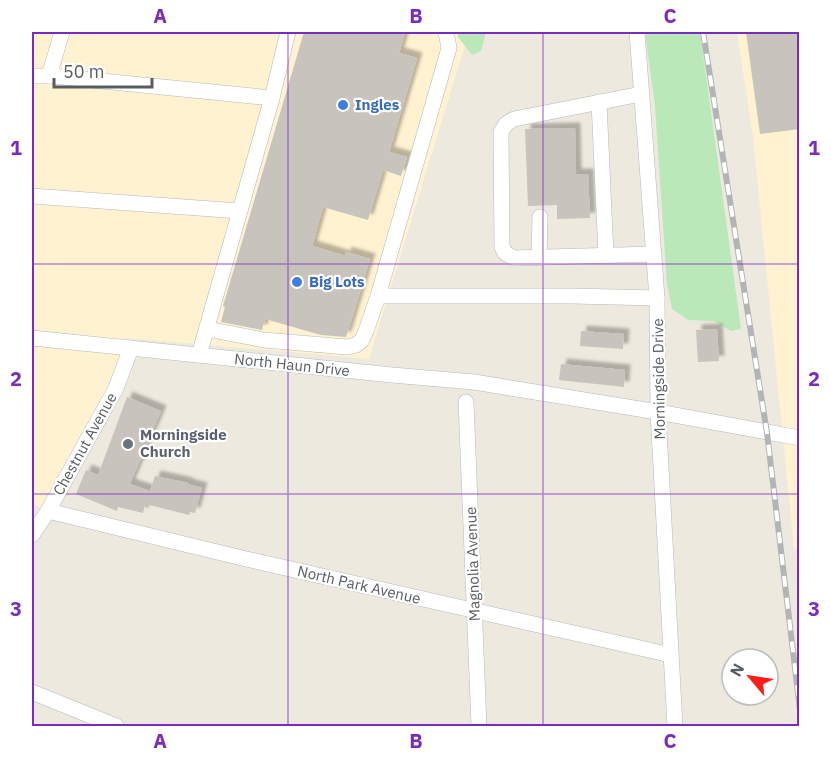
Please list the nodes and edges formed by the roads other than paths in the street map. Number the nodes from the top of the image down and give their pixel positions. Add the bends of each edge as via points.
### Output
1 (62, 32) edge
2 (288, 32) edge
3 (446, 32) edge
4 (637, 32) edge
5 (32, 75) edge
6 (49, 76) junction
7 (641, 94) junction
8 (272, 98) junction
9 (599, 102) junction
10 (32, 196) edge
11 (240, 212) junction
12 (540, 217) dead end
13 (654, 254) junction
14 (606, 255) junction
15 (540, 258) junction
16 (378, 296) junction
17 (657, 298) junction
18 (207, 329) junction
19 (32, 338) edge
20 (131, 348) junction
21 (199, 355) junction
22 (466, 402) dead end
23 (658, 412) junction
24 (800, 438) edge
25 (48, 511) junction
26 (32, 535) edge
27 (475, 612) junction
28 (671, 655) junction
29 (32, 692) edge
30 (76, 711) junction
31 (71, 726) edge
32 (116, 726) edge
33 (479, 726) edge
34 (675, 726) edge

1 - 6 street
2 - 8 street
3 - 16 street via 449,48
4 - 7 street, Morningside Drive
5 - 6 street
6 - 8 street
7 - 9 street
7 - 13 street, Morningside Drive
8 - 11 street
9 - 14 street
9 - 15 street via 514,118 501,132 502,248 514,258
10 - 11 street
11 - 18 street
12 - 15 street
13 - 14 street
13 - 17 street, Morningside Drive
14 - 15 street
16 - 17 street
16 - 18 street via 362,340 346,347 264,340
17 - 23 street, Morningside Drive
18 - 21 street
19 - 20 street, North Haun Drive
20 - 21 street, North Haun Drive
20 - 25 street, Chestnut Avenue via 116,388
21 - 23 street, North Haun Drive via 474,382
22 - 27 street, Magnolia Avenue
23 - 24 street, North Haun Drive
23 - 28 street, Morningside Drive
25 - 26 street, Chestnut Avenue
25 - 27 street, North Park Avenue
27 - 28 street, North Park Avenue
27 - 33 street, Magnolia Avenue
28 - 34 street, Morningside Drive
29 - 30 street
30 - 31 street
30 - 32 street

